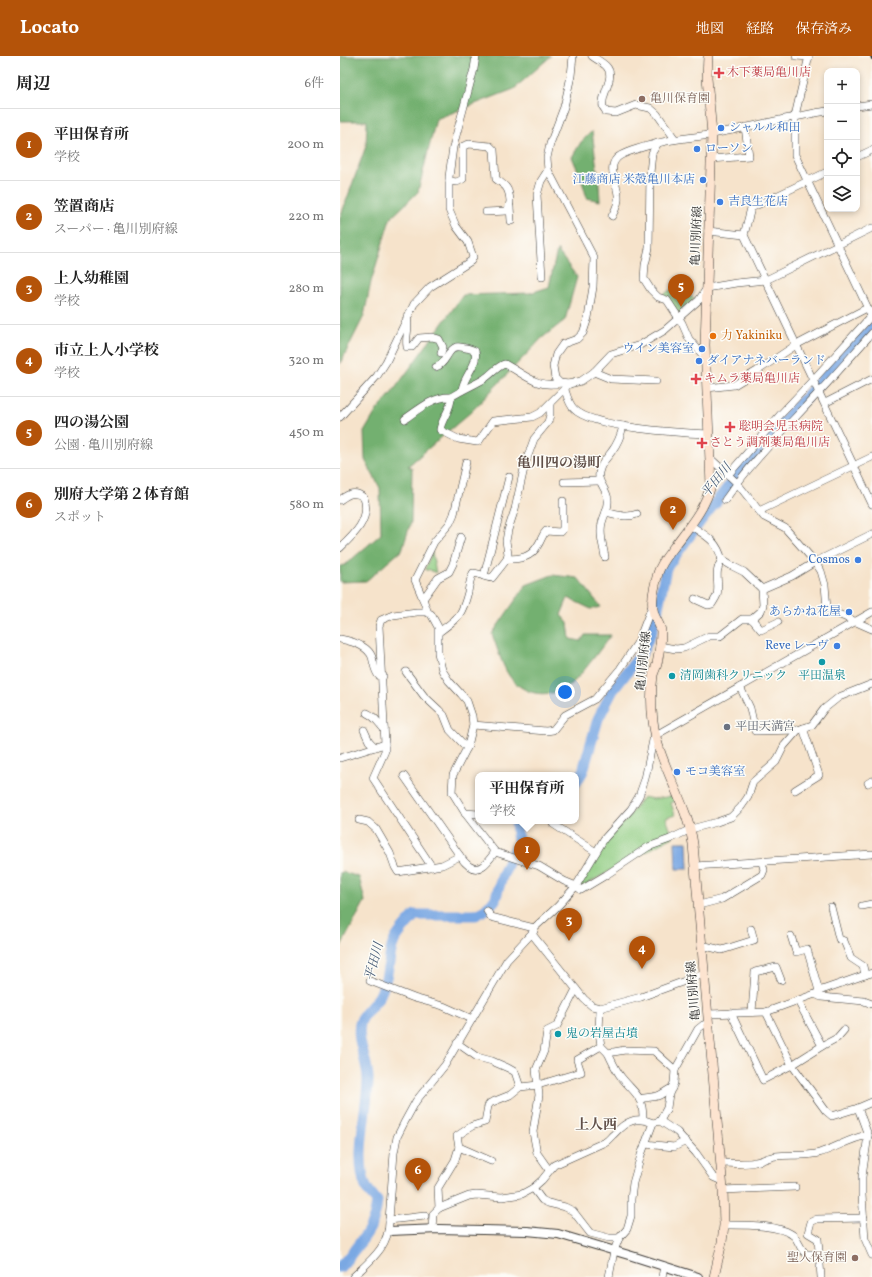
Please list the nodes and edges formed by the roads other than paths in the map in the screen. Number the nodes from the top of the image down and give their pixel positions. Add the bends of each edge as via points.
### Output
1 (476, 56) edge
2 (574, 56) edge
3 (592, 56) edge
4 (708, 56) edge
5 (796, 56) edge
6 (809, 56) edge
7 (872, 104) edge
8 (860, 106) edge
9 (824, 111) edge
10 (795, 116) junction
11 (745, 126) junction
12 (712, 134) junction
13 (675, 139) junction
14 (658, 143) junction
15 (872, 150) edge
16 (860, 156) edge
17 (711, 159) junction
18 (548, 170) junction
19 (824, 174) edge
20 (449, 182) junction
21 (807, 182) junction
22 (510, 207) junction
23 (486, 212) dead end
24 (612, 216) dead end
25 (511, 221) dead end
26 (872, 228) edge
27 (708, 231) junction
28 (744, 235) junction
29 (838, 244) junction
30 (542, 277) dead end
31 (766, 280) junction
32 (707, 288) junction
33 (867, 308) junction
34 (872, 316) edge
35 (407, 317) junction
36 (679, 318) junction
37 (872, 333) edge
38 (796, 345) junction
39 (441, 354) dead end
40 (706, 358) junction
41 (436, 367) dead end
42 (594, 372) junction
43 (872, 379) edge
44 (814, 380) junction
45 (656, 381) dead end
46 (560, 383) junction
47 (567, 387) junction
48 (707, 388) junction
49 (462, 390) junction
50 (819, 392) junction
51 (451, 397) junction
52 (825, 403) junction
53 (550, 404) junction
54 (340, 417) edge
55 (405, 419) dead end
56 (623, 426) junction
57 (709, 434) junction
58 (872, 456) edge
59 (711, 459) junction
60 (466, 462) dead end
61 (854, 465) junction
62 (729, 476) junction
63 (510, 477) dead end
64 (598, 481) junction
65 (564, 482) dead end
66 (737, 484) junction
67 (340, 500) edge
68 (725, 500) dead end
69 (563, 501) dead end
70 (872, 504) edge
71 (759, 511) junction
72 (606, 512) junction
73 (637, 514) dead end
74 (694, 527) junction
75 (872, 534) edge
76 (461, 537) dead end
77 (340, 548) edge
78 (605, 557) dead end
79 (507, 559) junction
80 (722, 560) junction
81 (815, 562) junction
82 (484, 576) junction
83 (762, 589) junction
84 (424, 599) junction
85 (695, 599) dead end
86 (652, 604) junction
87 (428, 612) junction
88 (872, 612) edge
89 (752, 619) junction
90 (855, 621) junction
91 (778, 622) dead end
92 (872, 629) edge
93 (439, 632) junction
94 (340, 639) edge
95 (659, 646) junction
96 (406, 672) dead end
97 (383, 676) junction
98 (872, 684) edge
99 (740, 687) junction
100 (367, 714) dead end
101 (472, 725) junction
102 (384, 729) junction
103 (801, 729) junction
104 (364, 730) dead end
105 (656, 735) junction
106 (385, 744) junction
107 (375, 747) junction
108 (467, 748) junction
109 (340, 758) edge
110 (404, 776) dead end
111 (795, 790) dead end
112 (465, 813) junction
113 (475, 814) edge
114 (359, 820) dead end
115 (553, 824) edge
116 (691, 829) junction
117 (495, 852) junction
118 (596, 852) junction
119 (872, 854) edge
120 (460, 856) junction
121 (762, 862) junction
122 (695, 866) junction
123 (432, 867) junction
124 (576, 886) junction
125 (872, 904) edge
126 (699, 905) junction
127 (862, 906) dead end
128 (831, 907) dead end
129 (487, 911) dead end
130 (751, 929) dead end
131 (533, 931) junction
132 (791, 936) dead end
133 (701, 946) junction
134 (704, 974) junction
135 (868, 974) edge
136 (781, 980) dead end
137 (370, 982) dead end
138 (576, 989) junction
139 (817, 992) junction
140 (798, 1001) junction
141 (872, 1004) edge
142 (600, 1008) junction
143 (752, 1012) junction
144 (766, 1012) junction
145 (731, 1013) junction
146 (472, 1019) junction
147 (708, 1019) junction
148 (844, 1030) dead end
149 (458, 1043) junction
150 (601, 1046) junction
151 (822, 1046) junction
152 (608, 1052) junction
153 (792, 1065) junction
154 (675, 1070) junction
155 (538, 1085) junction
156 (520, 1087) junction
157 (672, 1088) junction
158 (639, 1099) junction
159 (872, 1102) edge
160 (858, 1108) junction
161 (643, 1119) junction
162 (656, 1122) junction
163 (868, 1135) junction
164 (686, 1141) junction
165 (645, 1144) junction
166 (459, 1147) junction
167 (492, 1161) dead end
168 (721, 1163) junction
169 (549, 1170) junction
170 (723, 1185) junction
171 (795, 1187) dead end
172 (533, 1188) junction
173 (439, 1208) junction
174 (425, 1216) dead end
175 (864, 1218) junction
176 (389, 1220) junction
177 (724, 1225) junction
178 (432, 1229) junction
179 (389, 1230) junction
180 (619, 1238) junction
181 (614, 1251) junction
182 (819, 1254) junction
183 (872, 1255) edge
184 (664, 1266) junction
185 (354, 1277) edge
186 (609, 1277) edge
187 (662, 1277) edge
188 (698, 1277) edge
189 (714, 1277) edge
190 (820, 1277) edge

1 - 20 street via 452,148
2 - 18 street via 564,107 550,144
3 - 13 street via 609,71 608,87 603,99 606,112 616,113 636,105 650,108
4 - 12 main road, 亀川別府線 via 707,78
5 - 6 street
6 - 10 street
7 - 8 street
9 - 10 street
10 - 11 street
10 - 21 street via 795,155
11 - 12 street
11 - 17 street via 749,156
12 - 13 street
12 - 17 main road, 亀川別府線
13 - 14 street
14 - 24 street via 622,155 613,165 618,195 617,206
14 - 36 street via 652,152 650,248 644,279 658,297 667,300
15 - 16 street
17 - 27 main road, 亀川別府線
18 - 30 street via 537,195
18 - 46 street via 594,258 594,287 583,333 577,339 563,344 556,354 553,366 555,378
19 - 21 street
20 - 22 street via 463,179 463,146 490,146 494,150 496,179 509,191
20 - 35 street via 449,210 456,226 468,242 473,257 471,261 430,287 414,304
21 - 28 street via 751,208
21 - 29 street
22 - 23 street via 507,211
22 - 25 street
26 - 29 street
27 - 28 street
27 - 32 main road, 亀川別府線
28 - 31 street
29 - 31 street
29 - 33 street
31 - 32 street
31 - 38 street
32 - 36 street via 699,300
32 - 40 main road, 亀川別府線
33 - 34 street
33 - 38 street
34 - 44 street
35 - 39 street via 407,347 412,347 419,338 432,337 439,339 443,346
35 - 54 street via 377,376
36 - 40 street via 689,339
36 - 42 street via 640,345 611,354
37 - 50 street
38 - 44 street
38 - 48 street via 734,384
40 - 48 main road, 亀川別府線
41 - 49 street via 445,361 456,347 471,348 475,351 476,359 462,384
42 - 45 street via 610,379
42 - 47 street
43 - 52 street
44 - 50 street
44 - 62 street via 780,415
46 - 47 street
46 - 49 street via 544,385 505,364 483,380
47 - 53 street
47 - 56 street via 568,400 581,414
48 - 57 main road, 亀川別府線
49 - 51 street
50 - 52 street
50 - 66 street
51 - 53 street via 452,403 441,422 440,430 458,439 477,442 493,422 532,417
51 - 55 street via 443,397 426,404
52 - 61 street
53 - 79 street via 548,422 534,439 526,464 508,530
56 - 57 street via 684,434
56 - 64 street via 618,441 600,467
57 - 59 main road, 亀川別府線
58 - 61 street
59 - 62 street
59 - 74 main road, 亀川別府線 via 711,485
60 - 84 street via 454,514 434,542 415,580
61 - 70 street
61 - 71 street
62 - 66 street
63 - 82 street
64 - 65 street
64 - 72 street via 606,490
66 - 68 street
66 - 71 street
67 - 77 street via 351,493 357,493 366,503 361,525
69 - 79 street via 563,529 560,532 546,531 530,554
71 - 81 street via 764,517 785,528
72 - 73 street via 622,516
72 - 78 street via 600,532
74 - 80 street via 717,546
74 - 86 main road, 亀川別府線 via 665,558 659,570
75 - 81 street
76 - 84 street via 451,568 438,578
79 - 82 street via 492,578
80 - 83 street via 744,572
80 - 85 street via 717,574 716,597 712,604 708,605
81 - 83 street via 792,576
81 - 90 street via 825,585 827,609
82 - 93 street via 473,573 464,608
83 - 89 street via 761,611
84 - 87 street
86 - 95 main road, 亀川別府線 via 661,632
86 - 101 street via 638,642 620,669 595,699 565,715 553,730
87 - 93 street via 438,626
87 - 97 street via 393,615 381,620 379,626
88 - 90 street
89 - 91 street via 761,630
89 - 95 street via 742,619 720,636 709,636 684,648
90 - 92 street
90 - 99 street
93 - 101 street via 438,653 442,670 467,701
94 - 97 street via 348,640 366,650 372,656 378,675
95 - 105 main road, 亀川別府線 via 652,688
96 - 108 street via 424,696 444,716 450,730
97 - 102 street
98 - 103 street via 839,697 824,709 812,725
99 - 103 street via 750,708 755,731
99 - 105 street
100 - 102 street via 375,717
101 - 108 street
102 - 106 street
103 - 111 street via 819,775
103 - 116 street via 784,746 776,762 753,782 748,797 731,817
104 - 107 street
105 - 116 main road, 亀川別府線 via 660,752
105 - 118 street via 640,796
106 - 107 street
106 - 123 street via 385,751 373,778
107 - 109 street
108 - 112 street via 454,775 452,787 452,792
110 - 120 street
112 - 113 street
112 - 117 street
114 - 123 street via 368,822 376,829 398,872
115 - 118 street
116 - 122 main road, 亀川別府線
116 - 124 street via 670,840 648,847 581,890
117 - 120 street via 488,863 479,868 468,866
117 - 124 street via 539,866
118 - 124 street
119 - 121 street
120 - 123 street
121 - 122 street
121 - 126 street via 762,875 722,899
122 - 126 main road, 亀川別府線
124 - 131 street
125 - 127 street
126 - 133 main road, 亀川別府線
128 - 135 street via 839,939 844,941 851,958 863,966
129 - 131 street via 491,917
130 - 133 street via 754,940 722,950
131 - 138 street
131 - 146 street via 507,960
132 - 139 street via 796,952 807,949
133 - 134 main road, 亀川別府線
134 - 142 street via 641,997
134 - 147 main road, 亀川別府線
135 - 139 street
136 - 143 street via 776,967 755,972
137 - 146 street via 443,1006
138 - 142 street via 592,1006
138 - 155 street via 557,1026 547,1031 544,1052 536,1070
139 - 140 street
139 - 141 street via 821,997
140 - 144 street
140 - 151 street
142 - 150 street via 598,1032
143 - 144 street
143 - 145 street
144 - 153 street
145 - 147 street
145 - 153 street via 763,1080
146 - 149 street
147 - 154 street via 698,1029
147 - 168 main road, 亀川別府線
148 - 151 street via 837,1038
149 - 156 street via 477,1057 515,1072
149 - 176 street via 445,1065 416,1101 397,1137
150 - 152 street
150 - 155 street via 578,1060 581,1072
151 - 153 street
152 - 154 street via 654,1051
152 - 158 street via 618,1073
153 - 160 street via 832,1116
154 - 157 street
155 - 156 street
155 - 169 street via 539,1102 533,1132 537,1153
156 - 166 street via 510,1095 490,1103 485,1122 472,1126 457,1136
157 - 158 street via 655,1097
157 - 162 street via 667,1108
158 - 161 street
159 - 160 street
160 - 163 street
161 - 162 street
161 - 169 street via 635,1119 618,1129 609,1140 554,1165
162 - 164 street via 673,1129
162 - 165 street
163 - 168 street via 804,1156 777,1156 756,1162
163 - 175 street via 862,1177
164 - 165 street via 674,1146
164 - 170 street via 713,1178
165 - 180 street via 634,1183 631,1216 627,1229
166 - 167 street
166 - 173 street via 455,1160 438,1188
168 - 170 main road, 亀川別府線
169 - 172 street
170 - 171 street
170 - 177 main road, 亀川別府線
172 - 173 street via 512,1197 469,1196
172 - 180 street via 542,1200 573,1211 590,1233
173 - 178 street via 433,1214
174 - 176 street
175 - 182 street via 817,1218 811,1222 808,1233 818,1239
175 - 183 street via 865,1239
176 - 179 street
177 - 182 street via 782,1229 797,1239 800,1248 806,1254
177 - 189 main road, 亀川別府線
178 - 179 street
178 - 181 street via 551,1233
179 - 185 street via 383,1246
180 - 181 street
181 - 184 street
181 - 186 street
182 - 190 street
184 - 187 street
184 - 188 street

